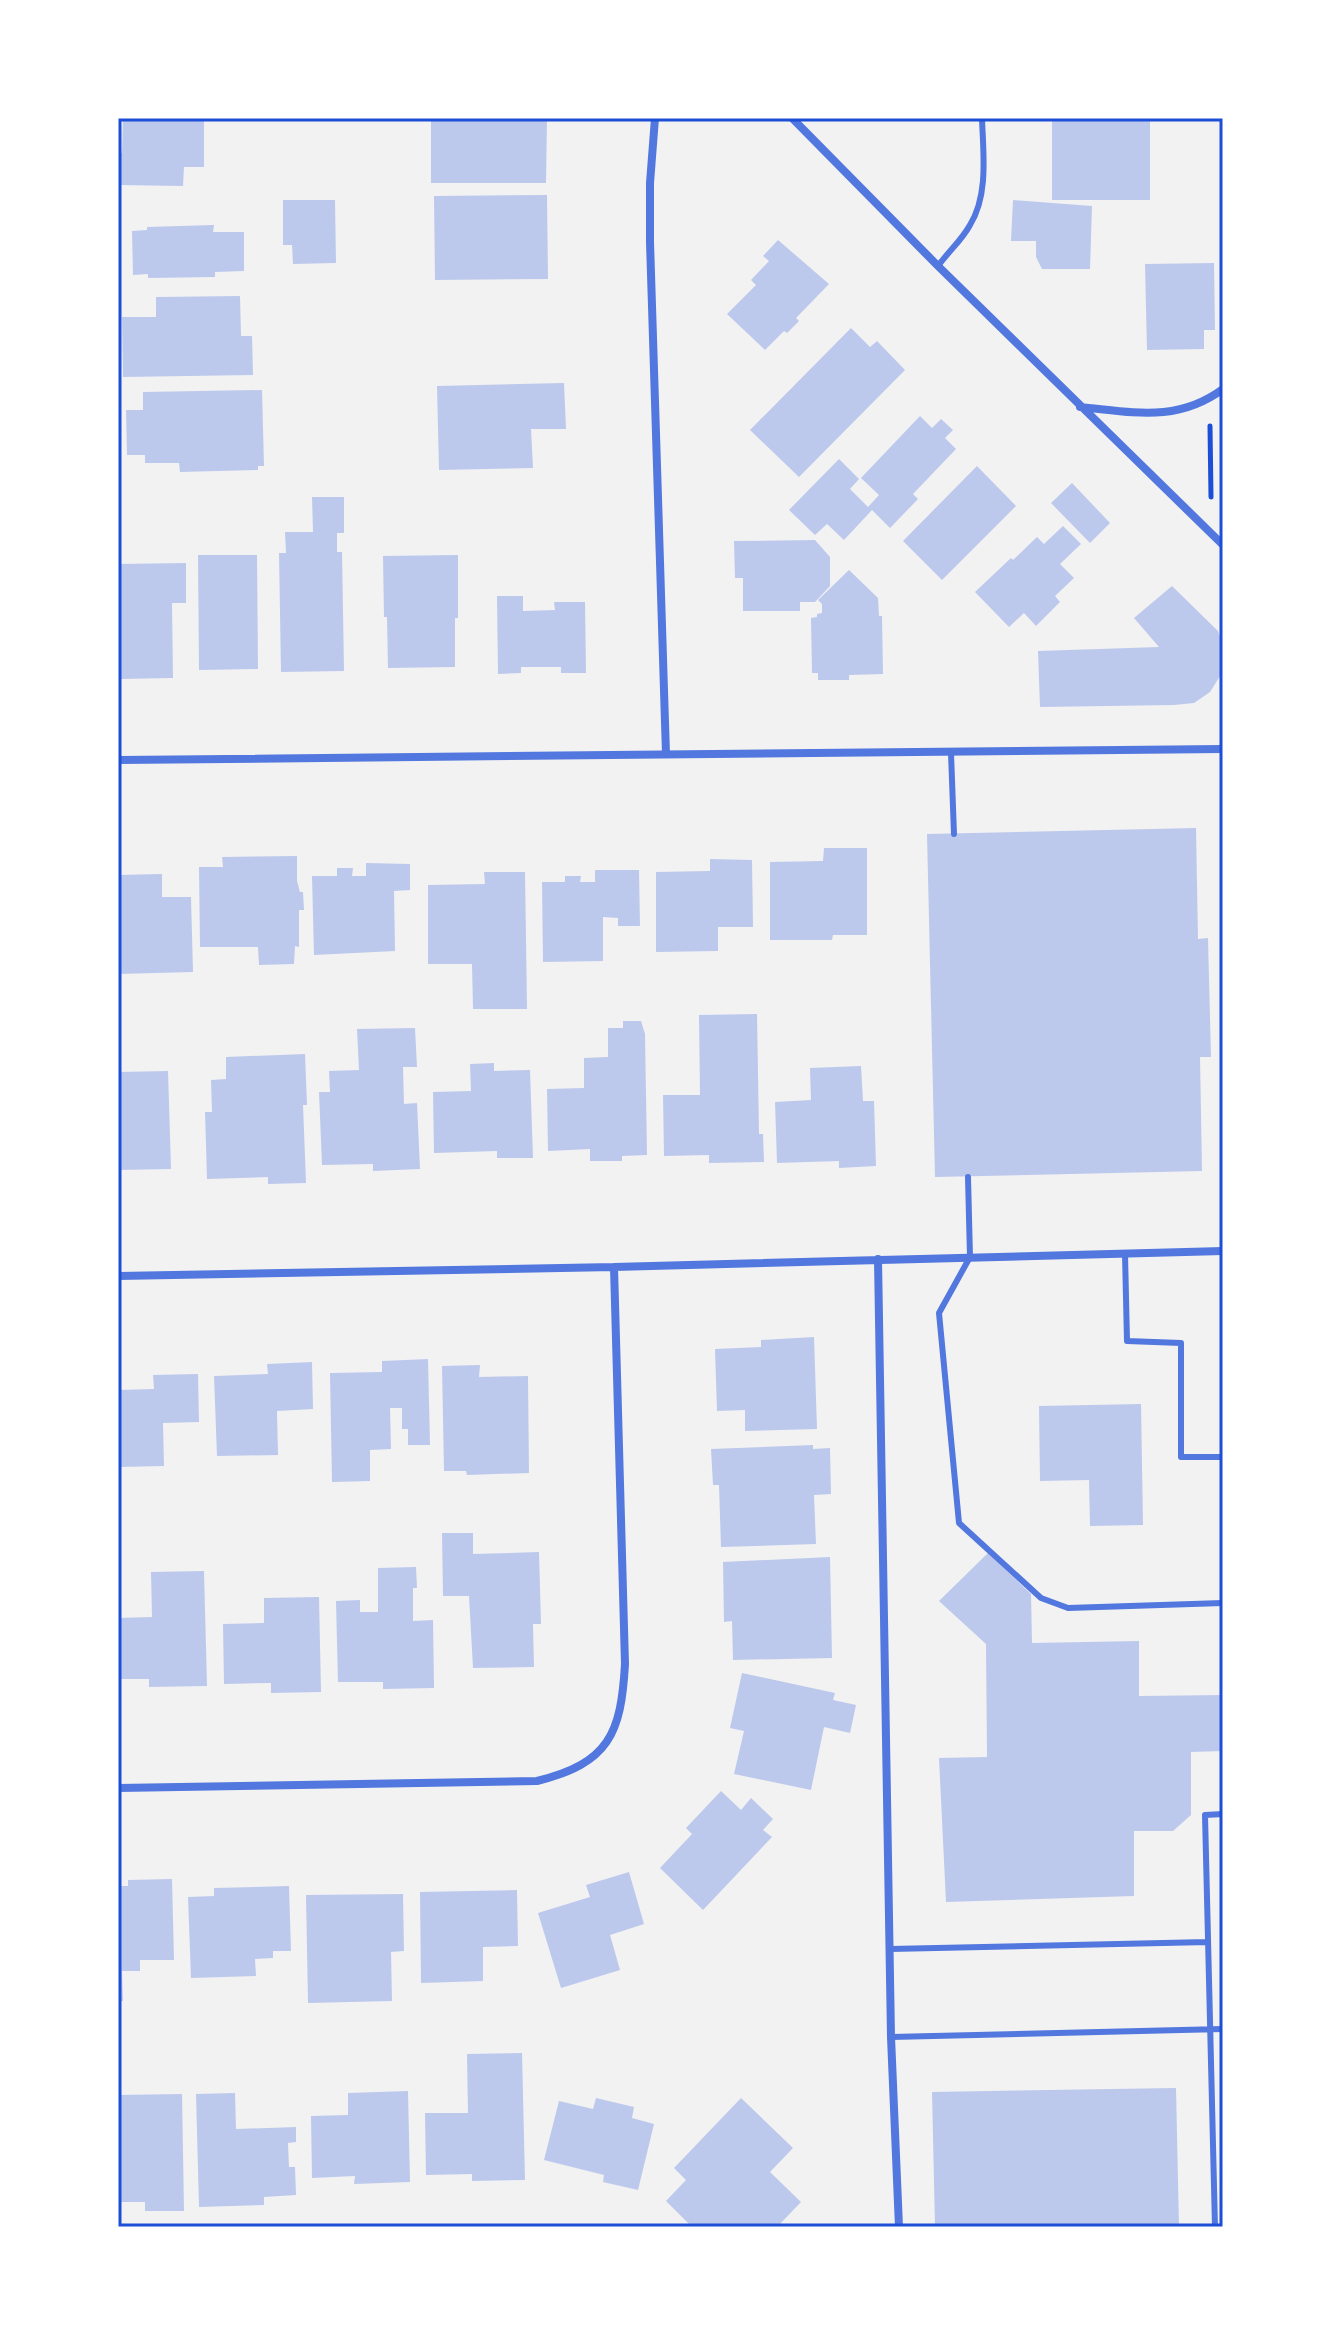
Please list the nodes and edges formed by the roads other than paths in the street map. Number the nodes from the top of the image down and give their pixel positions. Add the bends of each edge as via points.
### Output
1 (655, 118) edge
2 (792, 118) edge
3 (982, 118) edge
4 (938, 266) junction
5 (1223, 389) edge
6 (1080, 407) junction
7 (1223, 545) edge
8 (1223, 749) edge
9 (951, 753) junction
10 (666, 754) junction
11 (118, 760) edge
12 (954, 834) dead end
13 (968, 1177) dead end
14 (1223, 1251) edge
15 (1125, 1254) junction
16 (970, 1257) junction
17 (878, 1259) junction
18 (614, 1267) junction
19 (118, 1276) edge
20 (1223, 1457) edge
21 (1223, 1603) edge
22 (118, 1788) edge
23 (1223, 1814) edge
24 (1208, 1942) junction
25 (890, 1949) junction
26 (1210, 2028) junction
27 (1223, 2029) edge
28 (891, 2037) junction
29 (899, 2227) edge
30 (1215, 2227) edge

1 - 10 street via 650,242
2 - 4 street
3 - 4 lane via 980,200 971,224
4 - 6 street
5 - 6 street via 1179,411
6 - 7 street
8 - 9 street
9 - 10 street
9 - 12 lane
10 - 11 street
13 - 16 lane
14 - 15 street
15 - 16 street
15 - 20 lane via 1127,1341 1181,1343 1181,1457
16 - 17 street
16 - 21 lane via 939,1313 959,1523 1041,1598 1068,1608
17 - 18 street
17 - 25 street
18 - 19 street
18 - 22 street via 625,1664 619,1714 604,1746 572,1771 537,1781
23 - 24 lane via 1205,1815
24 - 25 lane
24 - 26 lane
25 - 28 street
26 - 27 lane
26 - 28 lane
26 - 30 lane
28 - 29 street

